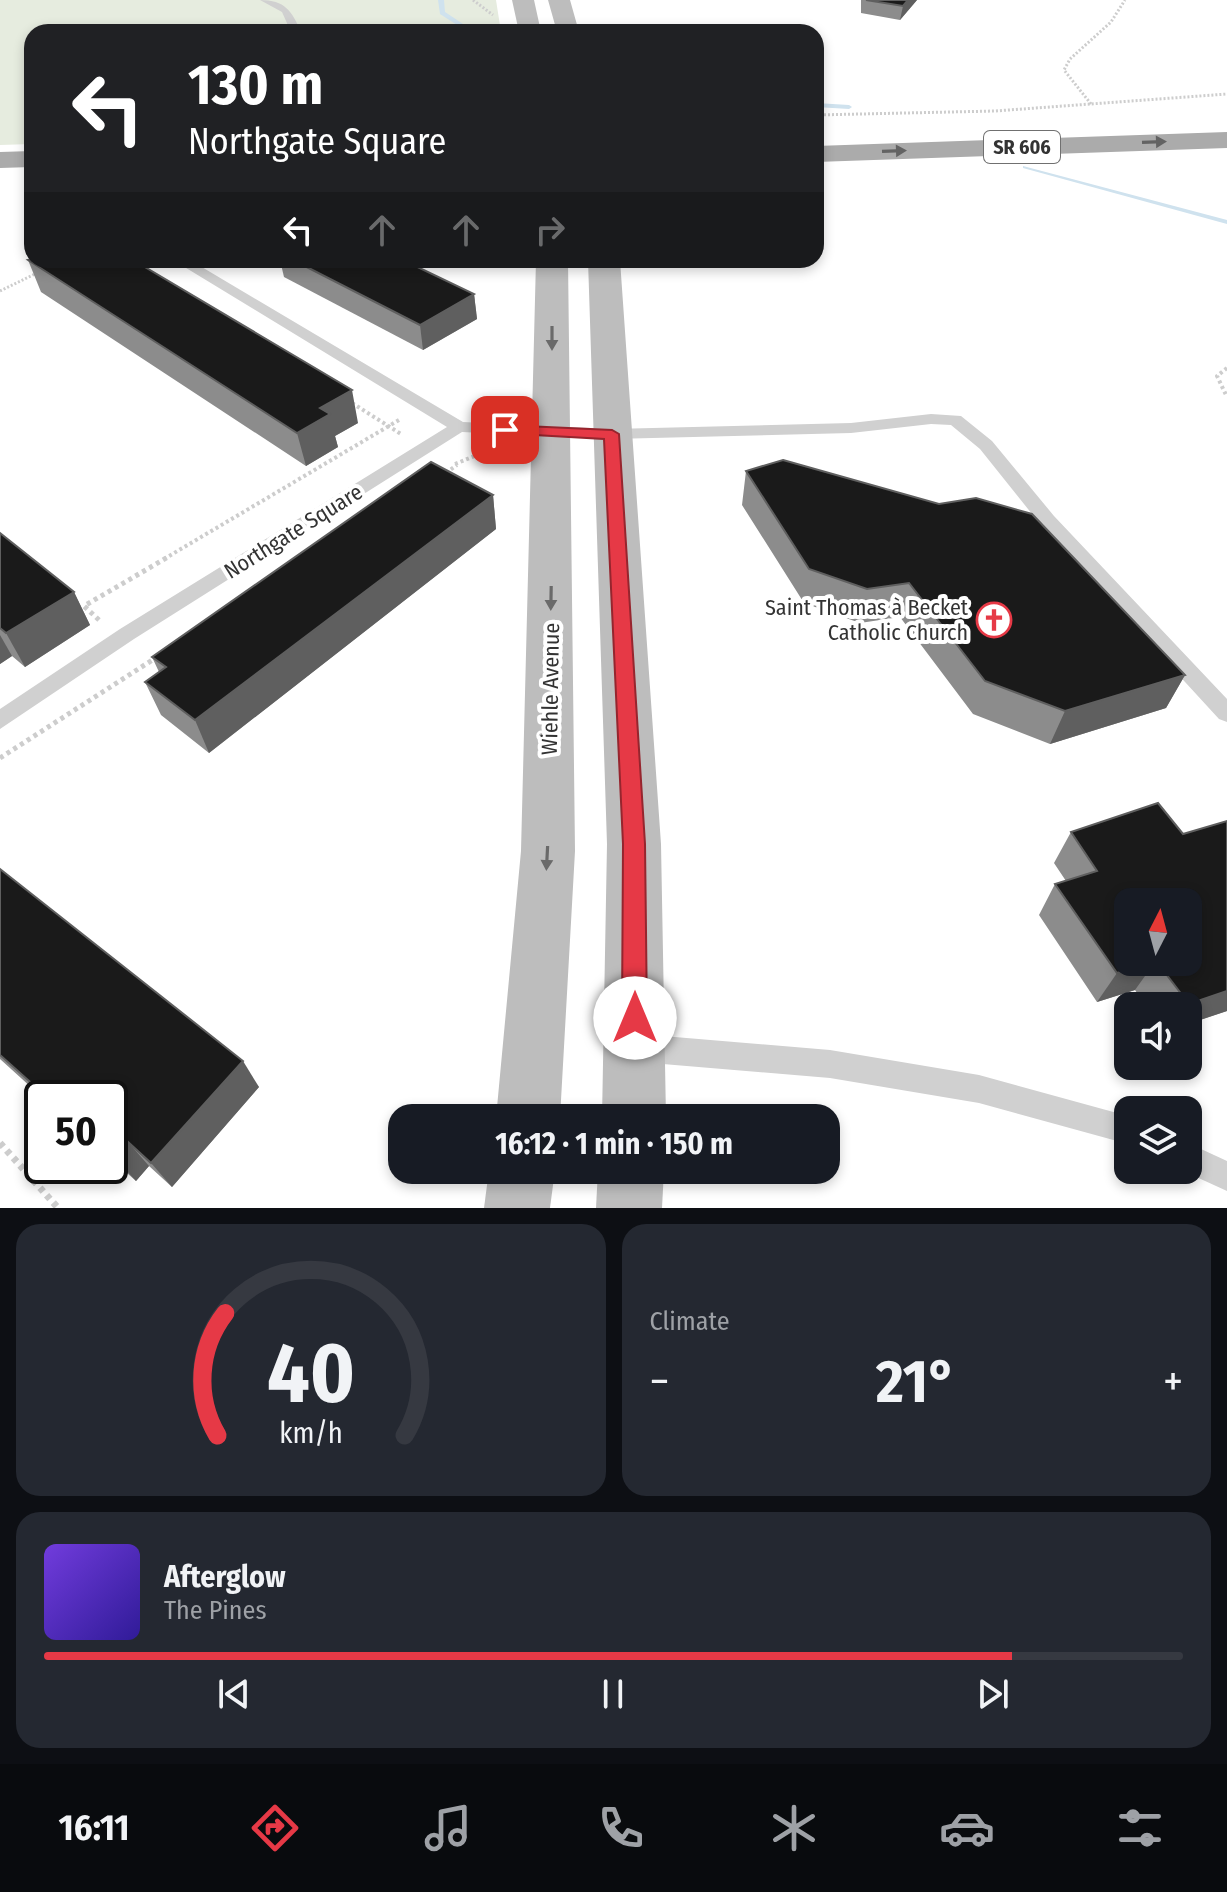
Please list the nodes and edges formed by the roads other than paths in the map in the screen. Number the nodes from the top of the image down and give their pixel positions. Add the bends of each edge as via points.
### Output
1 (265, 0) edge
2 (523, 0) edge
3 (559, 0) edge
4 (292, 24) edge
5 (528, 24) edge
6 (566, 24) edge
7 (1227, 117) edge
8 (824, 131) edge
9 (1227, 140) edge
10 (824, 154) edge
11 (24, 159) edge
12 (0, 160) edge
13 (24, 183) edge
14 (0, 184) edge
15 (193, 268) edge
16 (552, 268) edge
17 (604, 268) edge
18 (459, 427) junction
19 (552, 432) junction
20 (612, 434) junction
21 (1227, 713) edge
22 (0, 720) edge
23 (635, 1047) junction
24 (529, 1104) edge
25 (634, 1104) edge
26 (1114, 1126) edge
27 (1202, 1164) edge
28 (1227, 1176) edge
29 (520, 1184) edge
30 (630, 1184) edge
31 (517, 1208) edge
32 (629, 1208) edge

1 - 4 lane via 286,10
2 - 5 main road
3 - 6 main road
7 - 8 main road, SR 606
10 -> 9 main road, SR 606
11 - 12 main road
13 - 14 main road
15 - 18 lane
16 -> 19 main road, Wiehle Avenue
17 - 20 main road
18 - 19 lane
18 - 22 lane, Northgate Square via 127,634
19 - 20 lane
19 -> 24 main road, Wiehle Avenue via 548,851
20 - 21 lane via 955,420 986,445 1047,520
20 - 23 main road via 634,844
23 - 25 main road
23 - 26 lane via 830,1064 979,1089
27 - 28 lane
29 - 31 main road
30 - 32 main road

